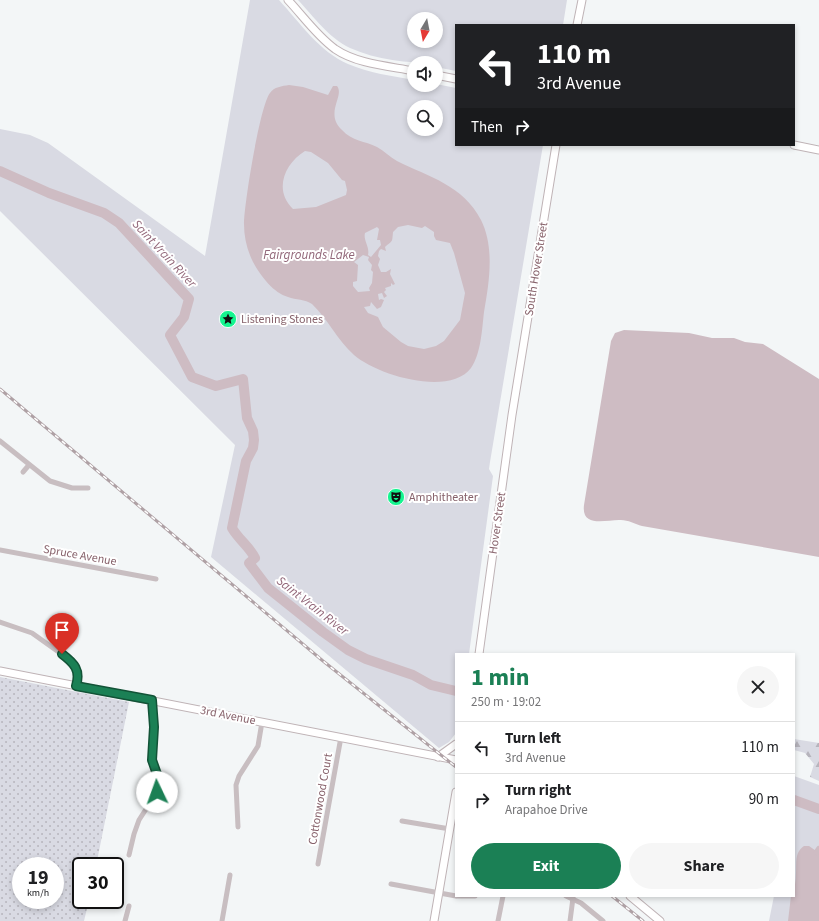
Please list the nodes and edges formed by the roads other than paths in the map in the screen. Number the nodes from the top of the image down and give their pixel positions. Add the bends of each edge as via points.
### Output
1 (288, 0) edge
2 (582, 0) edge
3 (577, 24) edge
4 (407, 70) edge
5 (443, 76) edge
6 (455, 79) edge
7 (795, 145) edge
8 (556, 146) edge
9 (819, 150) edge
10 (516, 392) joint
11 (1, 444) edge
12 (30, 465) junction
13 (23, 472) dead end
14 (88, 488) dead end
15 (0, 550) edge
16 (156, 579) dead end
17 (0, 622) edge
18 (479, 653) edge
19 (0, 670) edge
20 (76, 686) junction
21 (152, 700) junction
22 (262, 722) junction
23 (341, 737) junction
24 (455, 745) edge
25 (438, 757) junction
26 (455, 760) edge
27 (455, 798) edge
28 (402, 821) dead end
29 (238, 827) dead end
30 (450, 829) junction
31 (129, 854) dead end
32 (318, 864) dead end
33 (230, 875) dead end
34 (390, 884) dead end
35 (439, 892) junction
36 (455, 896) edge
37 (503, 897) edge
38 (570, 897) edge
39 (631, 897) edge
40 (573, 898) junction
41 (129, 906) dead end
42 (125, 921) edge
43 (222, 921) edge
44 (434, 921) edge
45 (498, 921) edge
46 (570, 921) edge
47 (603, 921) edge
48 (660, 921) edge

1 - 4 street via 324,39 340,51 361,61
2 - 3 street
5 - 6 street
7 - 9 street
8 - 10 street, South Hover Street
10 - 18 street, Hover Street
11 - 12 street
12 - 13 street
12 - 14 street via 50,482 72,488
15 - 16 street, Spruce Avenue
17 - 20 street via 38,636 74,663 78,676
19 - 20 street, 3rd Avenue
20 - 21 street, 3rd Avenue
21 - 22 street, 3rd Avenue
21 - 31 street via 152,760 158,784 157,792 139,820
22 - 23 street, 3rd Avenue
22 - 29 street via 258,746 236,785
23 - 25 street, 3rd Avenue
23 - 32 street, Cottonwood Court
24 - 25 street
25 - 26 street, 3rd Avenue
27 - 30 street
28 - 30 street
30 - 35 street
33 - 43 street
34 - 35 street
35 - 36 street
35 - 44 street
37 - 45 street
38 - 40 street
39 - 48 street
40 - 46 street
40 - 47 street
41 - 42 street

